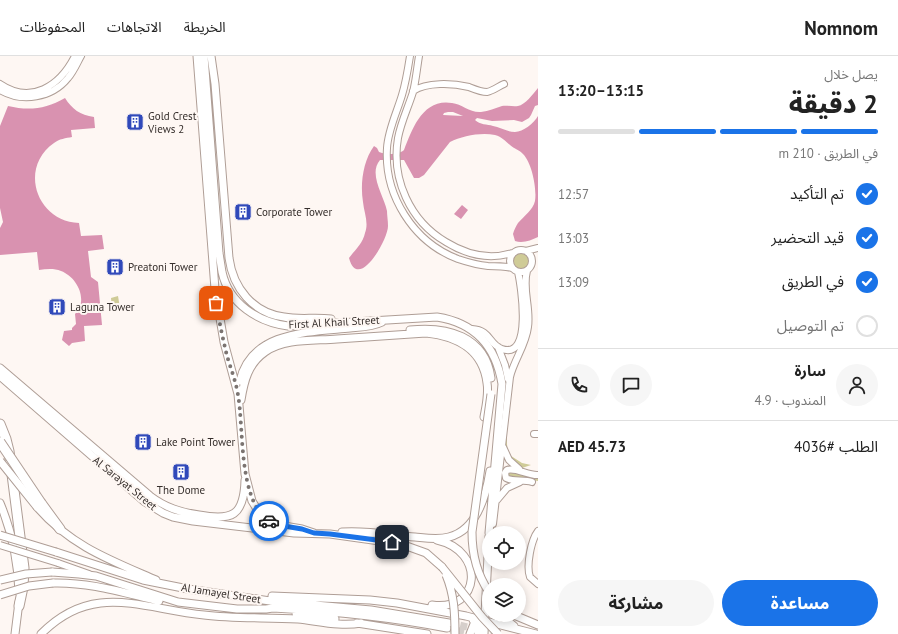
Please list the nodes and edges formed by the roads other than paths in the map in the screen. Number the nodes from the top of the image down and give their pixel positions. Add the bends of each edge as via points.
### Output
1 (74, 56) edge
2 (81, 56) edge
3 (197, 56) edge
4 (204, 56) edge
5 (212, 56) edge
6 (410, 56) edge
7 (419, 56) edge
8 (415, 80) junction
9 (0, 84) edge
10 (504, 84) dead end
11 (426, 86) junction
12 (0, 90) edge
13 (413, 92) junction
14 (397, 202) junction
15 (410, 206) junction
16 (538, 248) edge
17 (526, 251) junction
18 (512, 253) junction
19 (538, 260) edge
20 (512, 268) junction
21 (529, 268) junction
22 (518, 272) junction
23 (386, 319) junction
24 (340, 322) junction
25 (472, 329) junction
26 (268, 344) junction
27 (498, 347) junction
28 (0, 368) edge
29 (0, 376) edge
30 (509, 385) junction
31 (238, 394) junction
32 (240, 406) junction
33 (0, 424) edge
34 (73, 435) junction
35 (0, 442) edge
36 (499, 448) junction
37 (0, 461) edge
38 (245, 474) junction
39 (537, 475) edge
40 (535, 482) edge
41 (496, 501) junction
42 (0, 503) edge
43 (39, 505) junction
44 (471, 520) junction
45 (491, 526) edge
46 (492, 526) edge
47 (538, 526) edge
48 (60, 529) joint
49 (538, 531) edge
50 (314, 533) junction
51 (330, 534) junction
52 (0, 535) edge
53 (431, 538) junction
54 (533, 542) junction
55 (0, 545) edge
56 (442, 568) junction
57 (96, 576) junction
58 (0, 580) edge
59 (482, 580) edge
60 (165, 584) junction
61 (538, 585) edge
62 (0, 595) edge
63 (260, 598) junction
64 (178, 602) junction
65 (19, 606) junction
66 (415, 606) junction
67 (266, 609) junction
68 (469, 616) junction
69 (482, 620) edge
70 (526, 620) edge
71 (482, 621) edge
72 (475, 622) junction
73 (484, 622) edge
74 (488, 622) edge
75 (509, 622) edge
76 (361, 623) junction
77 (538, 625) edge
78 (520, 629) junction
79 (410, 632) edge
80 (15, 634) edge
81 (41, 634) edge
82 (427, 634) edge
83 (455, 634) edge
84 (470, 634) edge
85 (478, 634) edge
86 (484, 634) edge
87 (498, 634) edge
88 (536, 634) edge

1 - 9 street via 63,75 44,89 23,93
2 - 12 street via 68,79 46,94 23,97
3 - 31 main road via 216,303
4 - 24 main road, First Al Khail Street via 219,253 226,283 238,302 266,321 288,326
5 - 24 main road via 229,258 236,284 249,301 268,313 285,318
6 - 14 street via 387,148 391,185
7 - 8 street
8 - 11 street
8 - 13 street
10 - 11 street via 489,92 459,86
11 - 13 street
13 - 15 street via 397,148 397,165
14 - 15 street via 404,201
14 - 20 street via 414,227 442,251 472,263
15 - 18 street via 430,231 456,248 481,256
16 - 17 street
17 - 18 street
17 - 21 street via 531,256
18 - 20 street via 509,260
19 - 21 street
20 - 22 street
21 - 22 street
21 - 30 street via 525,283 529,326 512,369
22 - 27 street via 523,321 520,341 512,348
23 - 24 main road, First Al Khail Street
23 - 25 main road, First Al Khail Street via 437,317 455,321
23 - 26 main road via 372,326 288,335
25 - 27 street via 482,331
25 - 36 main road, First Al Khail Street via 490,348 500,372 502,396
26 - 31 main road via 248,362 240,377
26 - 59 main road, bridge via 289,340 432,329 449,331 468,340 482,355 490,374 491,394 472,532 473,557
27 - 30 street
28 - 34 main road, Al Sarayat Street
29 - 34 main road, Al Sarayat Street
30 - 36 street
31 - 32 main road
32 - 38 main road
32 - 44 main road via 245,378 251,366 265,352 282,344 426,333 456,339 477,358 488,384
33 - 65 highway via 9,451 23,558
34 - 38 main road, Al Sarayat Street via 150,496 175,511 217,518 228,516 238,510 243,500
34 - 50 main road, Al Sarayat Street via 145,502 163,513 193,521 294,534
35 - 43 highway, bridge
36 - 39 street via 516,468
36 - 41 street
36 - 44 main road via 491,464 484,500
36 - 45 main road, First Al Khail Street
37 - 43 main road, bridge
38 - 50 main road via 255,508 265,519 278,525
39 - 40 street via 511,469 505,471 508,479
40 - 41 street via 512,484
41 - 46 street
42 - 65 main road via 15,552
43 - 48 highway
44 - 53 main road via 456,534
47 - 54 street via 533,535
48 - 60 main road via 95,553
49 - 54 street
50 - 51 main road, Al Sarayat Street
51 - 53 main road via 350,532
51 - 56 main road, Al Sarayat Street via 392,542 418,550
52 - 60 main road, Al Jamayel Street, bridge via 139,579
53 - 66 main road via 451,544 465,556 472,574 470,584 461,599 453,603 445,606
54 - 61 street via 526,577 531,583
55 - 57 street, bridge
56 - 83 main road, bridge via 453,595
56 - 87 main road, Al Sarayat Street, bridge
57 - 58 main road, Al Jamayel Street, bridge via 52,572
57 - 64 main road, Al Jamayel Street
60 - 63 main road, Al Jamayel Street
62 - 64 main road, bridge via 29,586 72,583 159,601
63 - 66 main road via 270,596 370,600
63 - 67 main road, Al Jamayel Street via 364,610 448,625 340,612
64 - 67 main road, Al Jamayel Street via 222,608
65 - 80 main road
66 - 68 main road
67 - 76 main road
68 - 69 main road
68 - 72 main road
70 - 77 main road
71 - 72 main road
72 - 84 main road
72 - 85 main road
73 - 86 main road
74 - 78 main road
75 - 78 main road
76 - 79 main road
76 - 81 main road via 349,625 298,619 202,615 115,602 98,603 75,610
78 - 88 main road
79 - 82 main road

